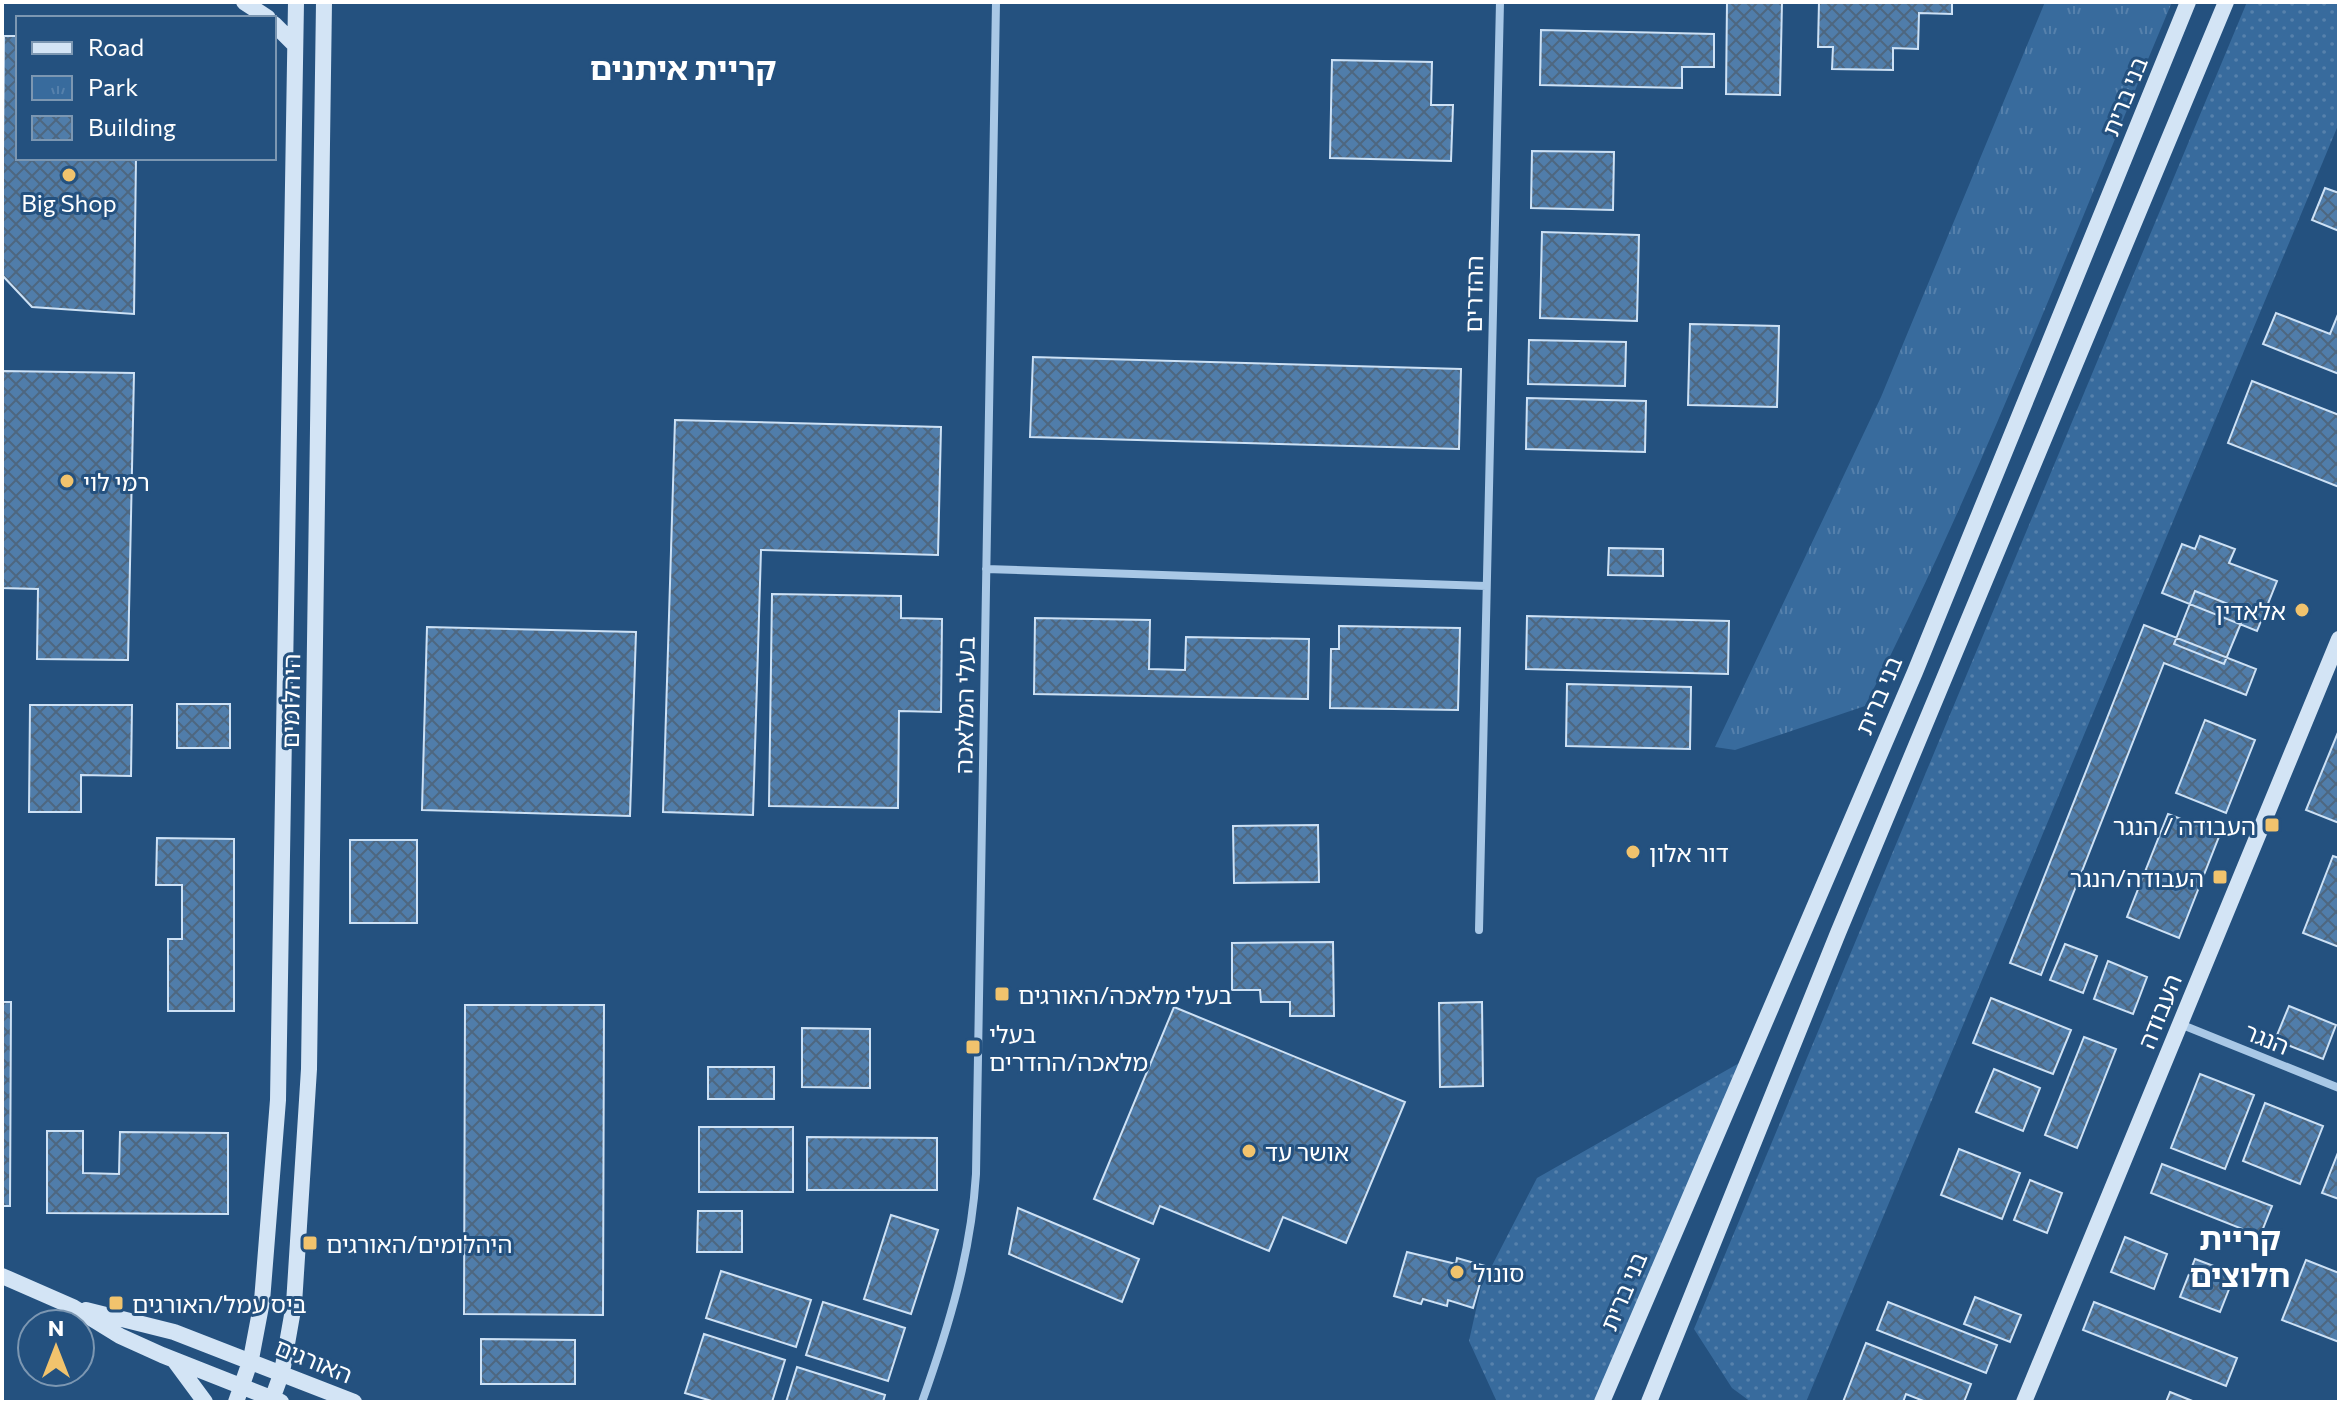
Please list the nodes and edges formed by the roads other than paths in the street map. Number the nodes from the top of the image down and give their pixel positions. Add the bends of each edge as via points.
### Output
1 (244, 2) edge
2 (296, 2) edge
3 (324, 2) edge
4 (996, 2) edge
5 (1500, 2) edge
6 (2188, 2) edge
7 (2226, 2) edge
8 (265, 16) edge
9 (276, 26) edge
10 (295, 45) junction
11 (986, 569) junction
12 (1486, 586) junction
13 (2339, 639) edge
14 (1479, 930) dead end
15 (2180, 1024) junction
16 (2339, 1088) edge
17 (2, 1276) edge
18 (73, 1307) junction
19 (173, 1359) junction
20 (251, 1359) junction
21 (282, 1372) junction
22 (242, 1385) junction
23 (275, 1401) edge
24 (205, 1402) edge
25 (236, 1402) edge
26 (354, 1402) edge
27 (922, 1402) edge
28 (1602, 1402) edge
29 (1649, 1402) edge
30 (2024, 1402) edge

1 - 8 street
2 - 10 street, היהלומים
3 - 21 street, היהלומים via 309,1069 296,1281
4 - 11 street, בעלי המלאכה
5 - 12 street, ההדרים
6 - 28 street, בני ברית via 1915,672
7 - 29 street
9 - 10 street
10 - 20 street, היהלומים via 278,1100 262,1301
11 - 12 street
11 - 27 street, בעלי המלאכה via 973,1221 949,1325
12 - 14 street, ההדרים
13 - 15 street, העבודה
15 - 16 street, הנגר
15 - 30 street, העבודה
17 - 18 street, האורגים
18 - 19 street, האורגים via 120,1336
18 - 20 street, האורגים via 139,1321
19 - 22 street, האורגים
19 - 24 street
20 - 21 street, האורגים
20 - 22 street, היהלומים
21 - 23 street, היהלומים
21 - 26 street, האורגים
22 - 23 street, האורגים
22 - 25 street, היהלומים

